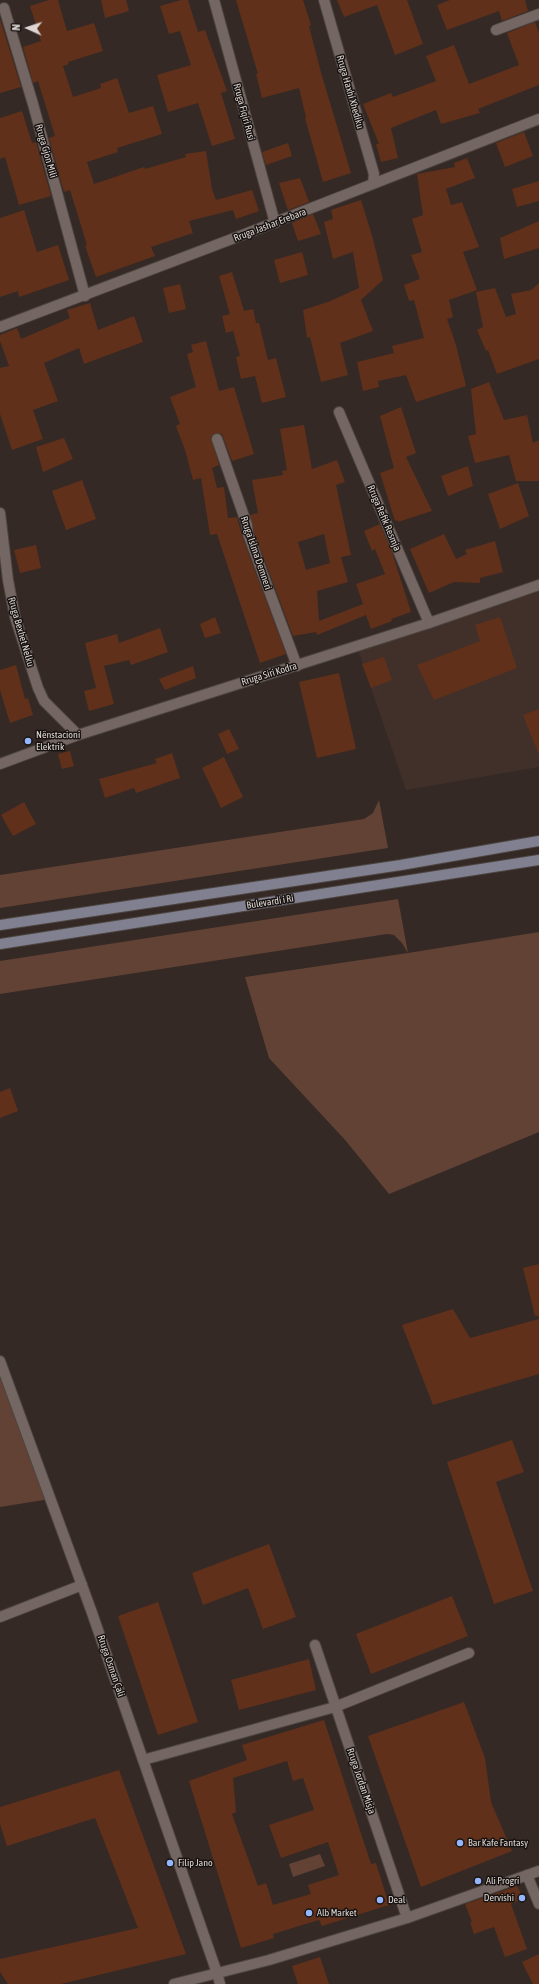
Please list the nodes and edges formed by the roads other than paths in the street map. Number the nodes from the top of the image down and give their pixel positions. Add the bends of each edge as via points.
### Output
1 (214, 0) edge
2 (324, 0) edge
3 (4, 8) dead end
4 (539, 14) edge
5 (496, 30) dead end
6 (539, 119) edge
7 (373, 184) junction
8 (274, 223) junction
9 (85, 296) junction
10 (0, 328) edge
11 (339, 412) dead end
12 (217, 439) dead end
13 (0, 513) edge
14 (539, 585) edge
15 (429, 623) junction
16 (297, 666) junction
17 (78, 736) junction
18 (0, 764) edge
19 (539, 841) edge
20 (539, 860) edge
21 (0, 925) edge
22 (0, 944) edge
23 (0, 1361) edge
24 (82, 1585) junction
25 (0, 1617) edge
26 (315, 1645) dead end
27 (468, 1653) dead end
28 (335, 1707) junction
29 (143, 1760) junction
30 (539, 1871) edge
31 (527, 1875) junction
32 (539, 1904) edge
33 (407, 1918) junction
34 (217, 1973) junction
35 (174, 1984) edge
36 (220, 1984) edge

1 - 8 street, Rruga Fiqiri Rusi
2 - 7 street, Rruga Haxhi Xhediku via 374,174
3 - 9 street, Rruga Gjon Mili
4 - 5 street
6 - 7 street, Rruga Jashar Erebara
7 - 8 street, Rruga Jashar Erebara
8 - 9 street, Rruga Jashar Erebara
9 - 10 street, Rruga Jashar Erebara
11 - 15 street, Rruga Refik Resmja
12 - 16 street, Rruga Islma Demneri via 248,534
13 - 17 street, Rruga Bexhet Nelku via 15,617 38,688 44,701
14 - 15 street, Rruga Siri Kodra
15 - 16 street, Rruga Siri Kodra
16 - 17 street, Rruga Siri Kodra
17 - 18 street, Rruga Siri Kodra
19 - 21 main road, Bulevardi i Ri via 401,865
20 - 22 main road, Bulevardi i Ri
23 - 24 street, Rruga Osman Çali
24 - 25 street
24 - 29 street, Rruga Osman Çali
26 - 28 street, Rruga Jordan Misja
27 - 28 street
28 - 29 street
28 - 33 street, Rruga Jordan Misja
29 - 34 street, Rruga Osman Çali
30 - 31 street
31 - 32 street
31 - 33 street
33 - 34 street
34 - 35 street
34 - 36 street, Rruga Osman Çali

